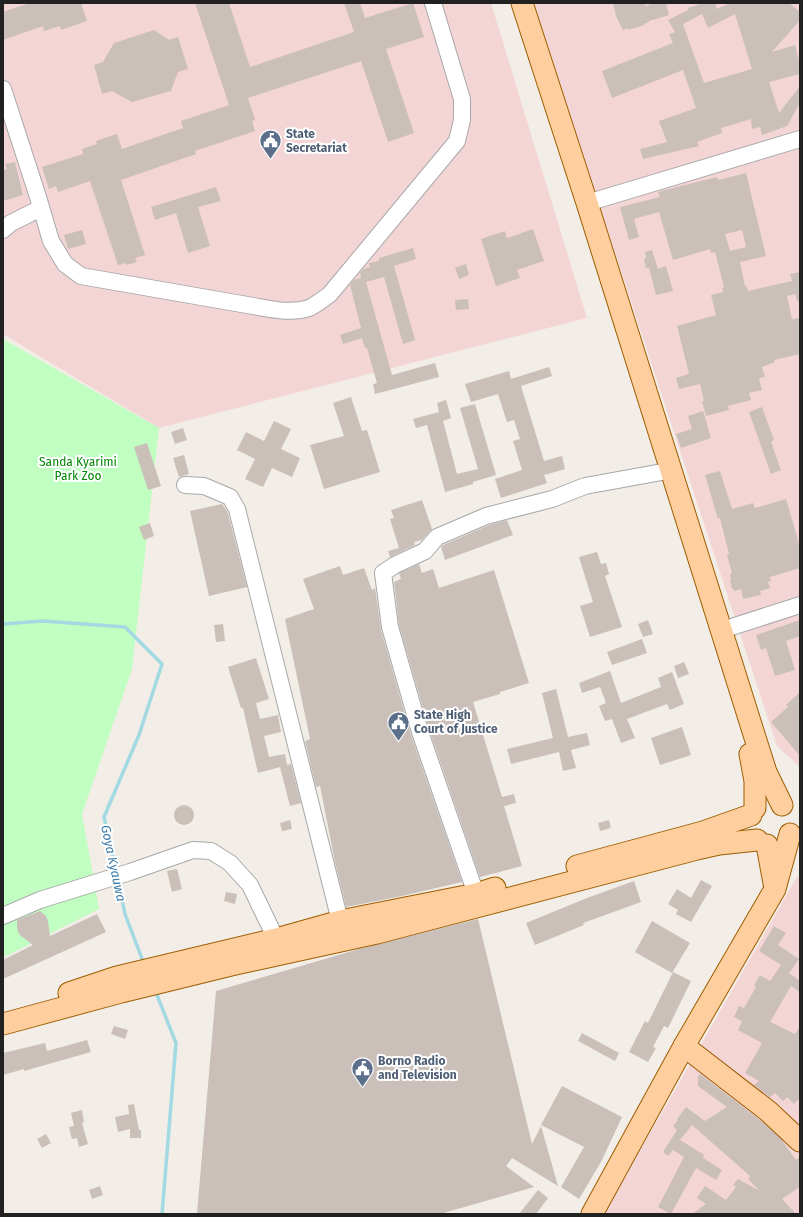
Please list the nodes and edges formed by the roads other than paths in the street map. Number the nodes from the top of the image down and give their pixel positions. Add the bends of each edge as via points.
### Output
1 (433, 3) edge
2 (511, 3) edge
3 (522, 3) edge
4 (3, 89) edge
5 (8, 122) edge
6 (800, 139) edge
7 (588, 203) junction
8 (41, 208) junction
9 (3, 230) edge
10 (662, 472) junction
11 (185, 485) dead end
12 (800, 605) edge
13 (722, 630) junction
14 (790, 807) edge
15 (753, 812) junction
16 (794, 830) edge
17 (762, 842) junction
18 (775, 889) junction
19 (476, 894) junction
20 (3, 916) edge
21 (340, 921) junction
22 (276, 939) junction
23 (229, 958) junction
24 (119, 984) junction
25 (3, 1010) edge
26 (3, 1024) edge
27 (684, 1046) junction
28 (800, 1141) edge
29 (592, 1214) edge

1 - 8 street via 462,100 462,120 457,141 330,294 310,308 280,311 81,276 65,264 57,252
2 - 10 main road
3 - 7 main road
4 - 5 street
5 - 8 street
6 - 7 street
7 - 13 main road
8 - 9 street via 11,223
10 - 15 main road via 748,745 755,781
10 - 19 street via 585,486 552,499 486,516 437,537 425,551 384,573 390,627 418,725
11 - 21 street via 204,486 230,497 237,509
12 - 13 street
13 - 14 main road via 766,772
14 - 15 main road via 768,802 761,804
14 - 16 main road
15 - 17 main road via 751,831
15 - 19 main road via 703,832
16 - 17 main road via 780,843 774,845
16 - 18 main road
17 - 18 main road
17 - 23 main road via 729,842 712,846 378,933
18 - 27 main road
19 - 21 main road
20 - 22 street via 40,900 193,850 211,851 230,864 250,885
21 - 22 main road
22 - 23 main road
23 - 24 main road
24 - 25 main road
24 - 26 main road
27 - 28 main road via 768,1111
27 - 29 main road

